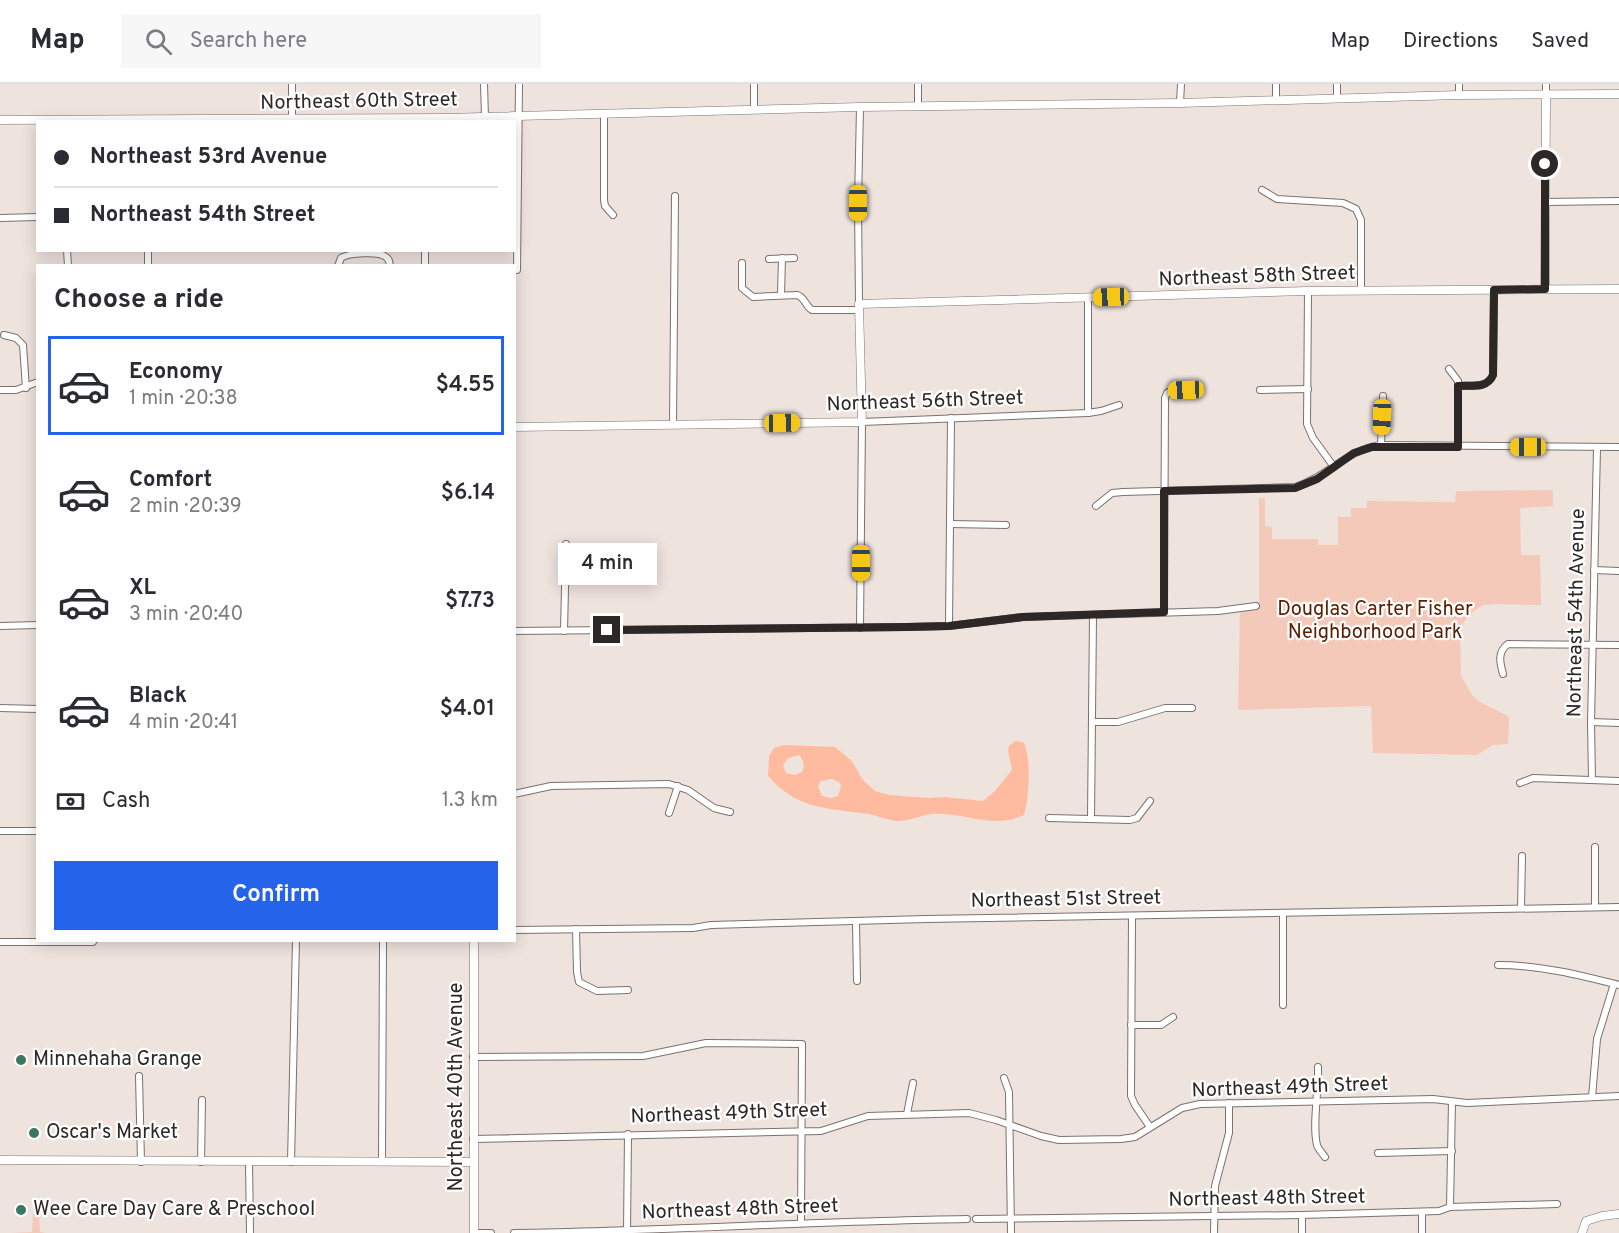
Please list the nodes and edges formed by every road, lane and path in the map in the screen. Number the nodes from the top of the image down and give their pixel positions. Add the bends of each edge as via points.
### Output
1 (292, 84) edge
2 (484, 84) edge
3 (519, 84) edge
4 (754, 84) edge
5 (918, 84) edge
6 (1181, 84) edge
7 (1276, 84) edge
8 (1337, 84) edge
9 (1459, 84) edge
10 (1546, 84) edge
11 (1619, 94) edge
12 (1459, 95) junction
13 (1546, 95) junction
14 (1337, 98) junction
15 (1276, 100) junction
16 (1180, 103) junction
17 (918, 106) junction
18 (860, 107) junction
19 (754, 110) junction
20 (604, 114) junction
21 (518, 116) junction
22 (485, 117) junction
23 (0, 120) edge
24 (292, 120) junction
25 (1262, 190) dead end
26 (675, 196) dead end
27 (1619, 201) edge
28 (1545, 202) junction
29 (613, 215) dead end
30 (36, 217) edge
31 (0, 218) edge
32 (782, 258) junction
33 (794, 258) dead end
34 (769, 259) dead end
35 (742, 263) dead end
36 (339, 264) edge
37 (389, 264) edge
38 (517, 270) dead end
39 (1545, 289) junction
40 (1619, 289) edge
41 (1361, 290) junction
42 (1494, 290) junction
43 (1308, 291) junction
44 (781, 295) junction
45 (1088, 298) junction
46 (859, 307) junction
47 (4, 334) dead end
48 (1449, 369) dead end
49 (36, 383) edge
50 (1458, 386) junction
51 (26, 388) junction
52 (1200, 389) dead end
53 (1308, 389) junction
54 (0, 390) edge
55 (1260, 390) dead end
56 (1383, 396) dead end
57 (1119, 405) dead end
58 (1088, 413) junction
59 (951, 418) junction
60 (862, 422) junction
61 (673, 425) junction
62 (516, 428) edge
63 (1381, 445) junction
64 (1458, 447) junction
65 (1619, 447) edge
66 (1597, 448) junction
67 (1334, 466) junction
68 (1164, 491) junction
69 (1096, 506) dead end
70 (950, 524) junction
71 (1006, 525) dead end
72 (566, 544) dead end
73 (1594, 570) junction
74 (1619, 571) edge
75 (1256, 606) dead end
76 (1164, 612) junction
77 (1093, 616) junction
78 (36, 624) edge
79 (0, 626) edge
80 (949, 626) junction
81 (860, 628) junction
82 (516, 631) edge
83 (564, 631) junction
84 (1593, 645) junction
85 (1619, 645) edge
86 (1503, 674) dead end
87 (0, 708) edge
88 (1192, 708) dead end
89 (36, 709) edge
90 (1092, 722) junction
91 (1591, 722) junction
92 (1619, 723) edge
93 (1592, 780) junction
94 (1619, 781) edge
95 (1520, 783) dead end
96 (678, 786) junction
97 (516, 794) edge
98 (1150, 801) dead end
99 (730, 812) dead end
100 (669, 813) dead end
101 (1049, 818) dead end
102 (1091, 819) junction
103 (0, 831) edge
104 (36, 831) edge
105 (1595, 847) dead end
106 (1522, 856) dead end
107 (1595, 907) junction
108 (1619, 907) edge
109 (1521, 908) junction
110 (1283, 913) junction
111 (1132, 916) junction
112 (856, 922) junction
113 (576, 929) junction
114 (516, 930) edge
115 (0, 942) edge
116 (36, 942) edge
117 (36, 942) edge
118 (93, 942) edge
119 (296, 942) edge
120 (383, 942) edge
121 (474, 942) edge
122 (1498, 964) dead end
123 (857, 981) dead end
124 (1616, 984) edge
125 (628, 990) dead end
126 (1282, 1005) dead end
127 (1173, 1017) dead end
128 (1131, 1025) junction
129 (473, 1057) junction
130 (1318, 1067) dead end
131 (139, 1076) dead end
132 (1004, 1078) dead end
133 (913, 1083) dead end
134 (1619, 1096) edge
135 (1592, 1097) junction
136 (202, 1100) dead end
137 (1316, 1102) junction
138 (1452, 1102) junction
139 (1229, 1103) junction
140 (907, 1114) junction
141 (1010, 1125) junction
142 (1150, 1127) junction
143 (803, 1131) junction
144 (628, 1134) junction
145 (473, 1139) junction
146 (1452, 1152) junction
147 (1378, 1153) dead end
148 (1325, 1157) dead end
149 (0, 1160) edge
150 (141, 1162) junction
151 (201, 1162) junction
152 (249, 1162) junction
153 (291, 1162) junction
154 (382, 1162) junction
155 (473, 1162) junction
156 (1557, 1204) dead end
157 (1450, 1207) junction
158 (1422, 1212) junction
159 (1619, 1214) edge
160 (1302, 1215) junction
161 (1214, 1216) junction
162 (976, 1219) dead end
163 (967, 1220) dead end
164 (1010, 1220) junction
165 (801, 1223) junction
166 (627, 1232) edge
167 (250, 1233) edge
168 (474, 1233) edge
169 (491, 1233) edge
170 (514, 1233) edge
171 (1011, 1233) edge
172 (1214, 1233) edge
173 (1302, 1233) edge
174 (1422, 1233) edge
175 (1582, 1233) edge

1 - 24 street
2 - 22 street
3 - 21 street
4 - 19 street
5 - 17 street
6 - 16 street
7 - 15 street
8 - 14 street
9 - 12 street
10 - 13 street
11 - 13 street, Northeast 60th Street
12 - 13 street, Northeast 60th Street
12 - 14 street, Northeast 60th Street
13 - 28 street
14 - 15 street, Northeast 60th Street
15 - 16 street, Northeast 60th Street
16 - 17 street, Northeast 60th Street
17 - 18 street, Northeast 60th Street
18 - 19 street, Northeast 60th Street
18 - 46 street
19 - 20 street, Northeast 60th Street
20 - 21 street, Northeast 60th Street
20 - 29 street via 604,200
21 - 22 street, Northeast 60th Street
21 - 38 street
22 - 24 street, Northeast 60th Street
23 - 24 street, Northeast 60th Street
25 - 41 street via 1276,199 1343,203 1356,209 1361,220
26 - 61 street
27 - 28 street
28 - 39 street
30 - 31 street
32 - 33 street
32 - 34 street
32 - 44 street
35 - 44 street via 742,288 753,297
36 - 37 street via 347,254 376,254 387,257
39 - 40 street, Northeast 58th Street
39 - 42 street, Northeast 58th Street
41 - 42 street, Northeast 58th Street
41 - 43 street, Northeast 58th Street
42 - 50 street via 1493,375 1485,385
43 - 45 street, Northeast 58th Street
43 - 53 street
44 - 46 street via 799,296 808,308 817,311
45 - 46 street, Northeast 58th Street
45 - 58 street
46 - 60 street
47 - 51 street via 23,345
48 - 50 street
49 - 51 street
50 - 64 street
51 - 54 street
52 - 68 street via 1167,393
53 - 55 street
53 - 67 street via 1308,430
56 - 63 street
57 - 58 street, Northeast 56th Street
58 - 59 street, Northeast 56th Street
59 - 60 street, Northeast 56th Street
59 - 70 street
60 - 61 street, Northeast 56th Street
60 - 81 street
61 - 62 street, Northeast 56th Street
63 - 64 street
63 - 67 street via 1361,449
64 - 66 street
65 - 66 street
66 - 73 street, Northeast 54th Avenue
67 - 68 street via 1295,488
68 - 69 street via 1112,493
68 - 76 street
70 - 71 street
70 - 80 street
72 - 83 street
73 - 74 street
73 - 84 street, Northeast 54th Avenue
75 - 76 street
76 - 77 street
77 - 80 street via 1023,617
77 - 90 street
78 - 79 street
80 - 81 street
81 - 83 street
82 - 83 street
84 - 85 street
84 - 86 street via 1512,643 1502,649
84 - 91 street, Northeast 54th Avenue
87 - 89 street
88 - 90 street via 1165,708 1118,722
90 - 102 street
91 - 92 street
91 - 93 street, Northeast 54th Avenue
93 - 94 street
93 - 95 street via 1533,778
96 - 97 street via 551,786
96 - 99 street via 714,808
96 - 100 street
98 - 102 street via 1137,818
101 - 102 street
103 - 104 street
105 - 107 street
106 - 109 street
107 - 108 street, Northeast 51st Street
107 - 109 street, Northeast 51st Street
109 - 110 street, Northeast 51st Street
110 - 111 street, Northeast 51st Street
110 - 126 street
111 - 112 street, Northeast 51st Street
111 - 128 street
112 - 113 street, Northeast 51st Street
112 - 123 street
113 - 114 street, Northeast 51st Street
113 - 125 street via 579,982 597,991
115 - 116 street
117 - 118 street
119 - 153 street
120 - 154 street
121 - 129 street, Northeast 40th Avenue
122 - 124 street
124 - 135 street via 1597,1039
127 - 128 street via 1161,1025
128 - 142 street via 1131,1096
129 - 143 street via 643,1056 706,1043 802,1044
129 - 145 street, Northeast 40th Avenue
130 - 137 street
131 - 150 street
132 - 141 street via 1010,1092
133 - 140 street
134 - 135 street, Northeast 49th Street
135 - 138 street, Northeast 49th Street
136 - 151 street
137 - 138 street, Northeast 49th Street
137 - 139 street, Northeast 49th Street
137 - 148 street via 1317,1146
138 - 146 street
139 - 142 street, Northeast 49th Street via 1182,1108
139 - 161 street via 1229,1133 1215,1186
140 - 141 street, Northeast 49th Street via 969,1113
140 - 143 street, Northeast 49th Street via 868,1116 821,1131
141 - 142 street, Northeast 49th Street via 1059,1140 1136,1137
141 - 164 street
143 - 144 street, Northeast 49th Street
143 - 165 street
144 - 145 street, Northeast 49th Street
144 - 166 street
145 - 155 street, Northeast 40th Avenue
146 - 147 street
146 - 157 street
149 - 150 street
150 - 151 street
151 - 152 street
152 - 153 street
152 - 167 street
153 - 154 street
154 - 155 street
155 - 168 street, Northeast 40th Avenue
156 - 157 street, Northeast 48th Street
157 - 158 street, Northeast 48th Street
158 - 160 street, Northeast 48th Street
158 - 174 street
159 - 175 street via 1586,1221
160 - 161 street, Northeast 48th Street
160 - 173 street
161 - 164 street, Northeast 48th Street
161 - 172 street
162 - 164 street, Northeast 48th Street
163 - 165 street, Northeast 48th Street
164 - 171 street
165 - 166 street, Northeast 48th Street
166 - 170 street, Northeast 48th Street
168 - 169 street

